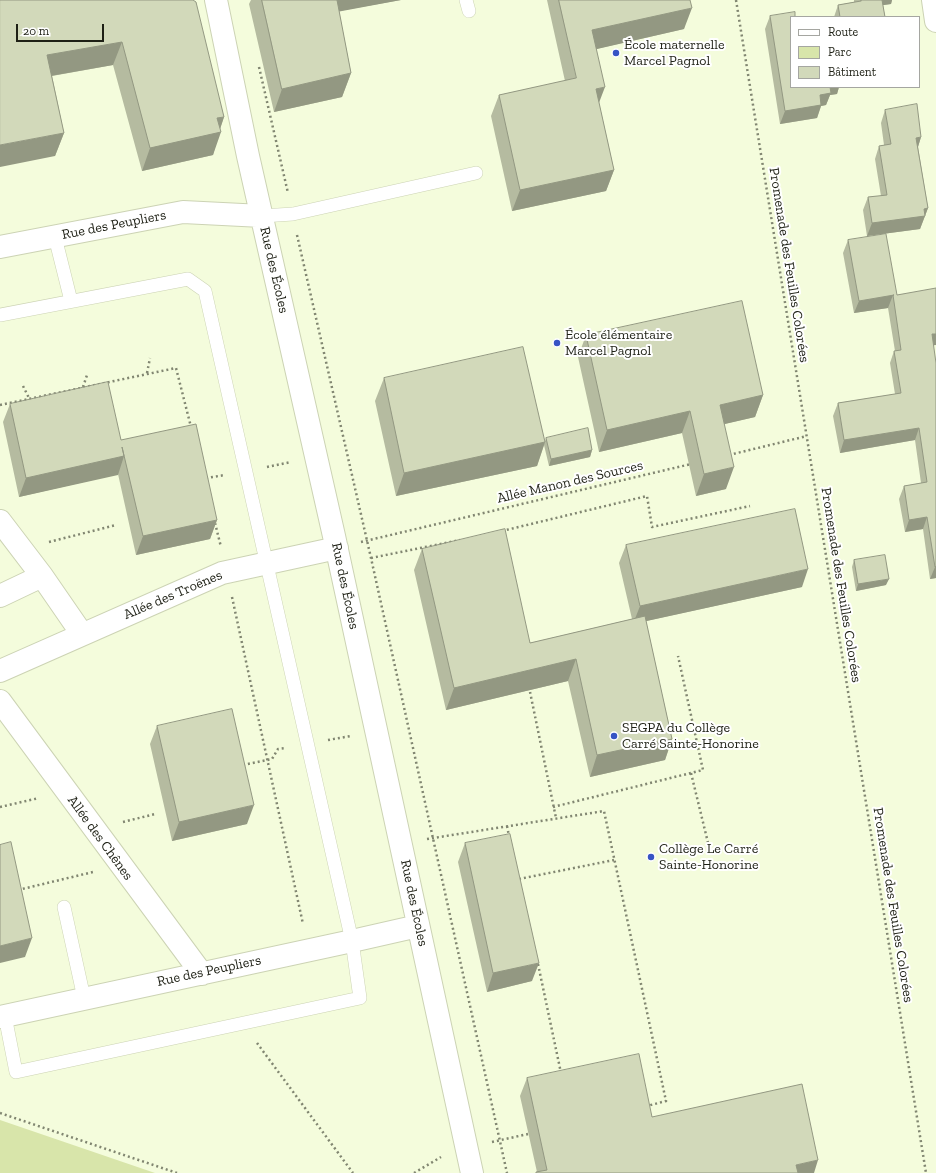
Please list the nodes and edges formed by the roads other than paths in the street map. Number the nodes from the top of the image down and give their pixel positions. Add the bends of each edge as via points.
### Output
1 (216, 0) edge
2 (933, 0) edge
3 (936, 21) edge
4 (476, 173) dead end
5 (262, 216) junction
6 (55, 237) junction
7 (0, 248) edge
8 (71, 301) junction
9 (0, 315) edge
10 (0, 521) edge
11 (337, 548) junction
12 (265, 563) junction
13 (42, 576) junction
14 (0, 596) edge
15 (82, 634) junction
16 (0, 671) edge
17 (0, 701) edge
18 (64, 907) dead end
19 (418, 926) junction
20 (352, 941) junction
21 (202, 974) junction
22 (84, 998) junction
23 (3, 1016) edge
24 (472, 1173) edge

1 - 5 street, Rue des Écoles
2 - 3 street
4 - 5 lane via 293,214
5 - 6 street, Rue des Peupliers via 183,212
5 - 11 street, Rue des Écoles
6 - 7 street, Rue des Peupliers
6 - 8 lane
8 - 9 lane
8 - 12 lane via 188,279 204,291
10 - 13 street
11 - 12 street, Allée des Troënes
11 - 19 street, Rue des Écoles
12 - 15 street, Allée des Troënes via 222,572
12 - 20 lane
13 - 14 street
13 - 15 street
15 - 16 street, Allée des Troënes
17 - 21 street, Allée des Chênes
18 - 22 lane
19 - 20 street, Rue des Peupliers
19 - 24 street, Rue des Écoles
20 - 21 street, Rue des Peupliers
20 - 23 lane via 360,998 242,1024 16,1072
21 - 22 street, Rue des Peupliers
22 - 23 street, Rue des Peupliers

